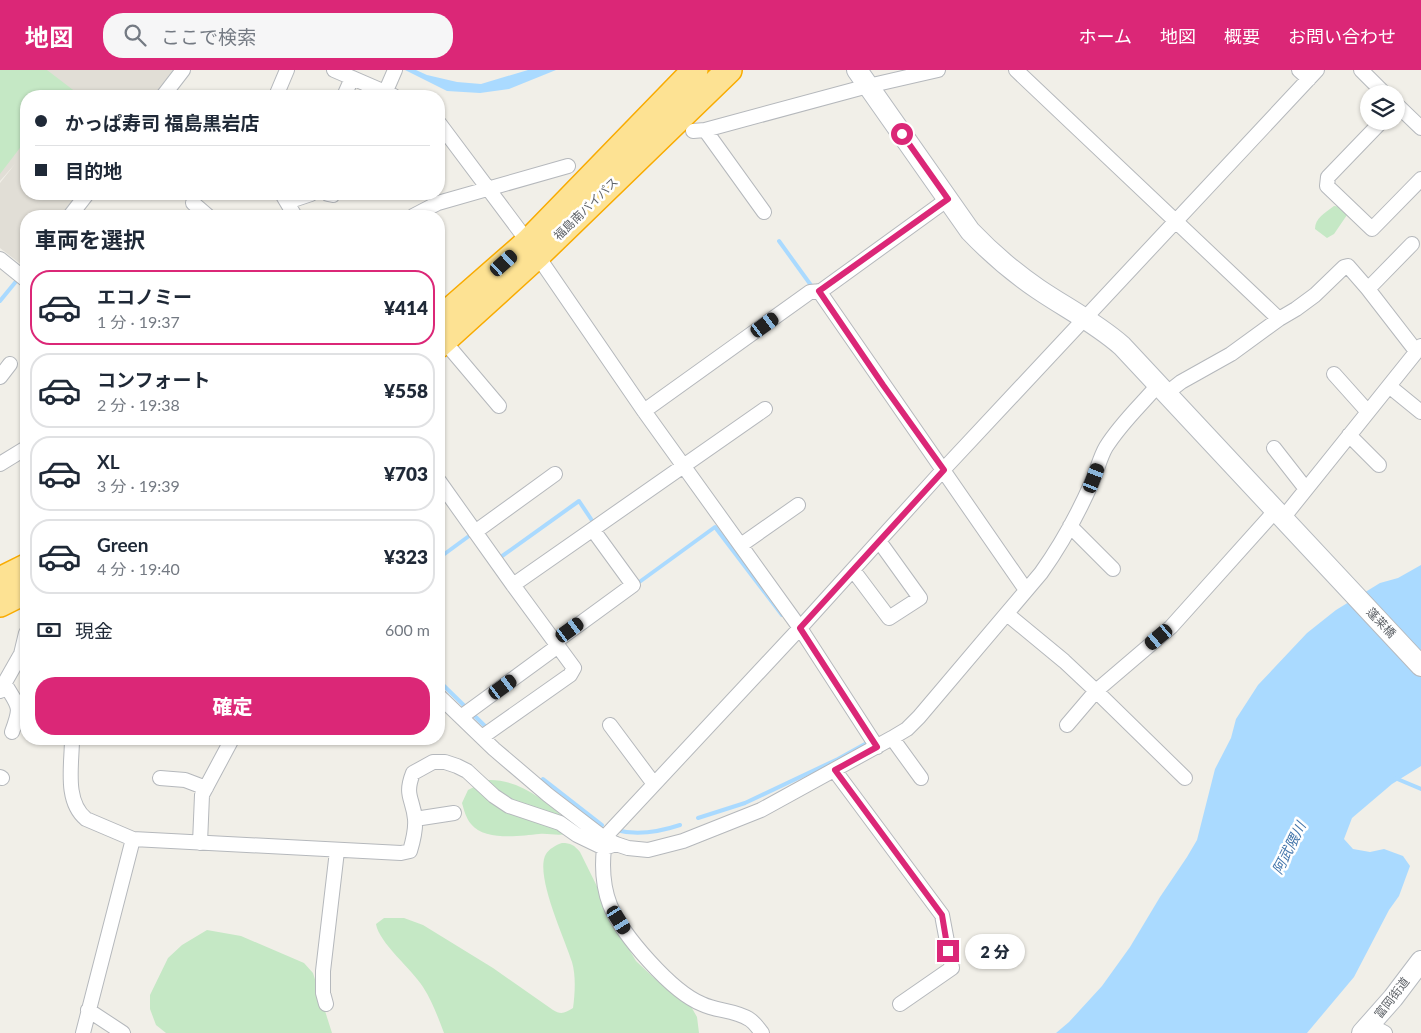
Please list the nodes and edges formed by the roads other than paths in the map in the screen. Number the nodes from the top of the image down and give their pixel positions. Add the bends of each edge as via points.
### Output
1 (183, 70) edge
2 (287, 70) edge
3 (334, 70) edge
4 (395, 70) edge
5 (695, 70) edge
6 (729, 70) edge
7 (938, 70) edge
8 (1016, 70) edge
9 (1360, 70) edge
10 (1308, 73) edge
11 (352, 78) junction
12 (862, 78) edge
13 (1376, 85) edge
14 (168, 90) edge
15 (279, 90) edge
16 (347, 90) edge
17 (382, 90) edge
18 (388, 90) edge
19 (1405, 113) edge
20 (1421, 128) edge
21 (445, 130) edge
22 (1373, 130) edge
23 (568, 166) dead end
24 (1421, 179) edge
25 (488, 188) junction
26 (948, 199) junction
27 (82, 200) edge
28 (193, 203) dead end
29 (75, 210) edge
30 (201, 210) edge
31 (425, 210) edge
32 (764, 212) dead end
33 (1176, 222) junction
34 (1412, 244) dead end
35 (532, 249) junction
36 (0, 259) edge
37 (20, 273) edge
38 (1368, 289) junction
39 (819, 291) junction
40 (1084, 318) junction
41 (1279, 319) junction
42 (445, 331) edge
43 (445, 340) edge
44 (1418, 353) edge
45 (10, 364) dead end
46 (1334, 374) dead end
47 (0, 377) edge
48 (1389, 386) junction
49 (1163, 389) junction
50 (499, 406) dead end
51 (766, 410) dead end
52 (644, 411) junction
53 (1368, 412) junction
54 (1421, 412) edge
55 (1349, 435) junction
56 (1274, 448) dead end
57 (20, 452) edge
58 (0, 464) edge
59 (684, 465) junction
60 (1379, 465) dead end
61 (944, 470) junction
62 (555, 474) dead end
63 (1306, 489) junction
64 (445, 490) edge
65 (798, 505) dead end
66 (1280, 514) junction
67 (1070, 526) junction
68 (593, 530) junction
69 (475, 532) junction
70 (879, 541) junction
71 (741, 545) junction
72 (1113, 568) dead end
73 (20, 570) edge
74 (853, 570) junction
75 (0, 580) edge
76 (513, 585) junction
77 (1026, 590) junction
78 (20, 595) edge
79 (0, 604) edge
80 (1006, 614) junction
81 (800, 628) junction
82 (556, 644) junction
83 (20, 656) edge
84 (1421, 666) edge
85 (2, 688) edge
86 (1096, 691) junction
87 (445, 702) edge
88 (461, 718) junction
89 (1067, 725) dead end
90 (610, 726) dead end
91 (12, 732) dead end
92 (482, 737) junction
93 (892, 738) junction
94 (72, 745) edge
95 (229, 745) edge
96 (877, 747) junction
97 (835, 770) junction
98 (160, 778) dead end
99 (920, 778) dead end
100 (1185, 778) dead end
101 (654, 784) junction
102 (206, 788) junction
103 (454, 813) dead end
104 (415, 819) junction
105 (133, 839) junction
106 (200, 843) junction
107 (608, 843) junction
108 (337, 851) junction
109 (1421, 961) edge
110 (326, 1004) dead end
111 (900, 1004) dead end
112 (88, 1010) junction
113 (103, 1019) junction
114 (1372, 1030) edge
115 (83, 1033) edge
116 (105, 1033) edge
117 (123, 1033) edge
118 (762, 1033) edge

1 - 14 street
2 - 15 street
3 - 11 street
4 - 18 street
5 - 35 highway, 福島南バイパス
6 - 35 highway, 福島南バイパス
7 - 12 street
8 - 33 street
9 - 13 street
10 - 33 street
11 - 16 street
11 - 17 street
12 - 26 street, 蓬莱橋
12 - 32 street via 699,131
19 - 20 street
21 - 25 street
22 - 24 street via 1328,177 1327,186 1372,229
23 - 25 street
25 - 31 street
25 - 35 street
26 - 39 street
26 - 40 street, 蓬莱橋 via 970,231 1008,268
27 - 29 street
28 - 30 street
33 - 40 street
33 - 41 street
34 - 38 street
35 - 42 highway, 福島南バイパス
35 - 52 street
36 - 37 street
38 - 41 street via 1348,266 1344,266 1314,295
38 - 44 street
39 - 52 street via 810,292
39 - 61 street
40 - 49 street, 蓬莱橋 via 1106,332
40 - 61 street
41 - 49 street via 1231,354
43 - 50 street
44 - 48 street
45 - 47 street
46 - 53 street
48 - 53 street
48 - 54 street
49 - 66 street, 蓬莱橋
49 - 67 street via 1122,422 1105,449
51 - 59 street
52 - 59 street
53 - 55 street
55 - 60 street
55 - 63 street
56 - 63 street
57 - 58 street
59 - 68 street
59 - 71 street
61 - 70 street
61 - 77 street
62 - 69 street
63 - 66 street
64 - 69 street
65 - 71 street
66 - 84 street, 蓬莱橋
66 - 86 street via 1171,626
67 - 72 street
67 - 77 street via 1041,573
68 - 76 street
68 - 82 street via 633,585
69 - 76 street
70 - 74 street
70 - 74 street via 920,598 890,618
71 - 81 street
73 - 75 highway
74 - 81 street
76 - 82 street
77 - 80 street
78 - 79 highway
80 - 86 street
80 - 93 street via 919,717
81 - 96 street
81 - 101 street
82 - 88 street
82 - 92 street via 574,668 570,675
83 - 85 street
85 - 91 street via 19,708
86 - 89 street
86 - 100 street
87 - 88 street
88 - 92 street
90 - 101 street
92 - 107 street
93 - 96 street
93 - 99 street
94 - 105 street via 72,792 79,814
95 - 102 street
96 - 97 street
97 - 107 street via 761,810 683,841 648,850
97 - 111 street via 942,915 952,968
98 - 102 street via 185,780
101 - 107 street
102 - 106 street via 202,796
103 - 104 street
104 - 107 street via 408,786 413,773 433,762 445,762 467,771 510,806 560,823 577,835
104 - 108 street via 410,851
105 - 106 street
105 - 112 street
106 - 108 street
107 - 118 street via 603,878 610,905 645,957 678,990 702,1005 749,1019
108 - 110 street via 323,971
109 - 114 street, 富岡街道
112 - 113 street
112 - 115 street
113 - 116 street
113 - 117 street

